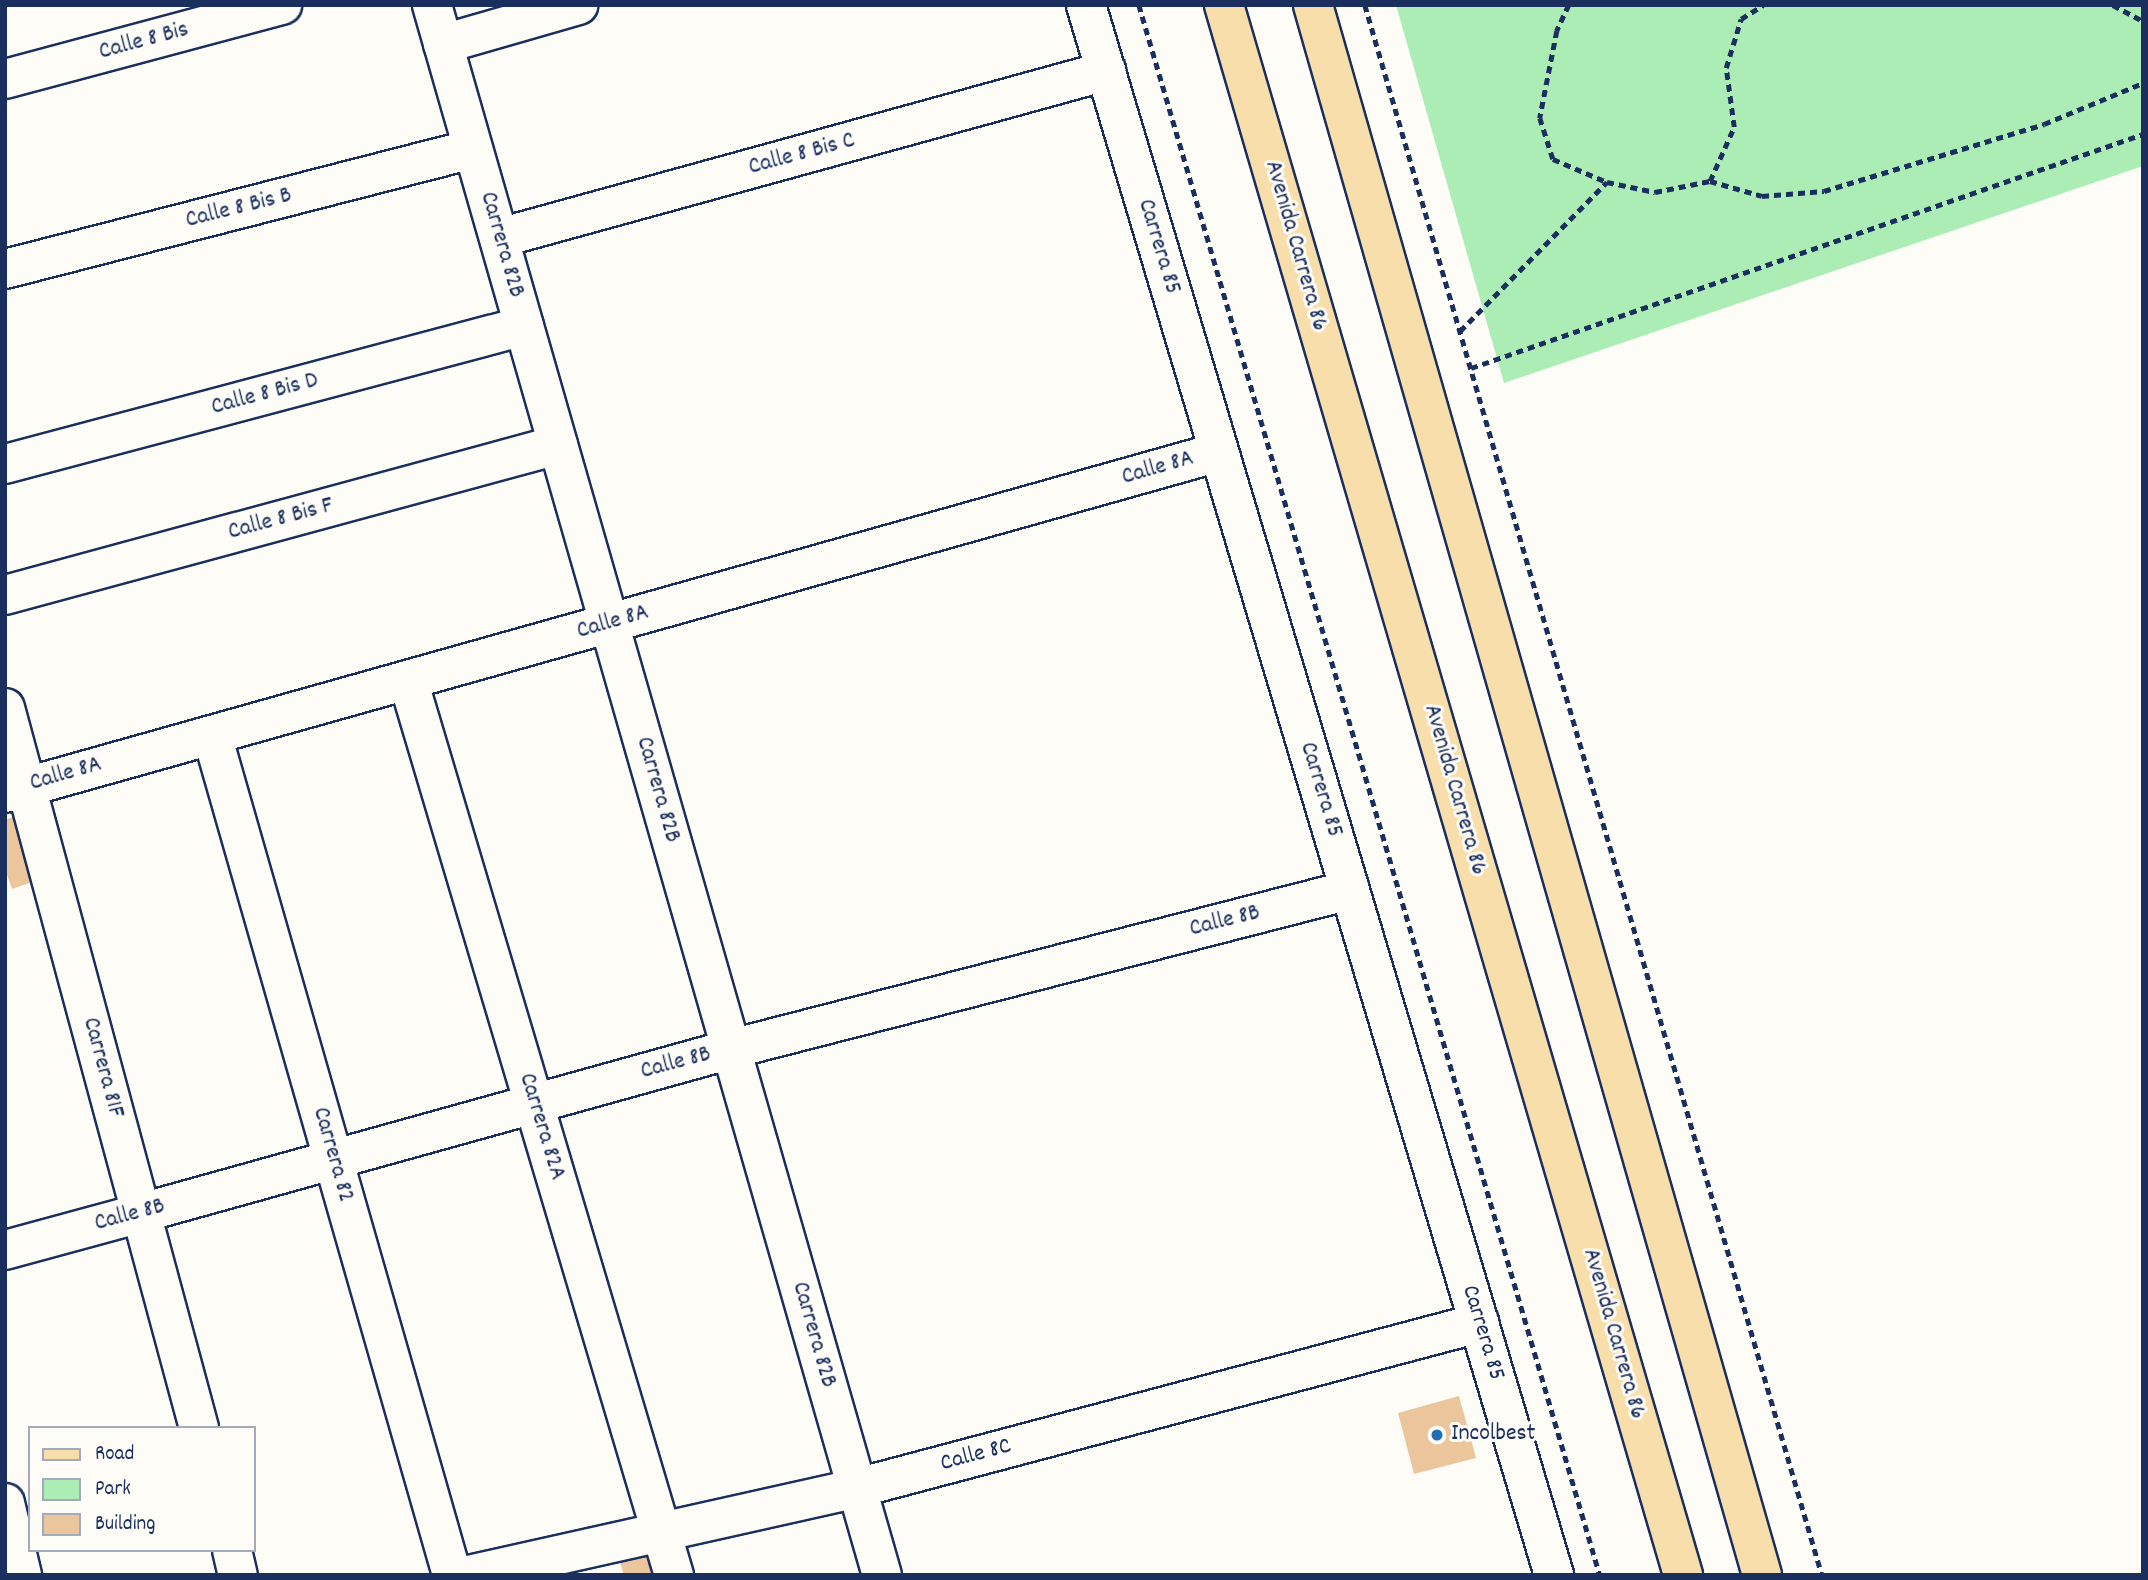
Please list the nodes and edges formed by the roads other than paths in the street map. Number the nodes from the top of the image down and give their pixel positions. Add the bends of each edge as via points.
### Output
1 (282, 5) edge
2 (432, 5) edge
3 (578, 5) edge
4 (1086, 5) edge
5 (1224, 5) edge
6 (1313, 5) edge
7 (443, 44) junction
8 (1106, 71) junction
9 (5, 79) edge
10 (473, 149) junction
11 (499, 238) junction
12 (5, 269) edge
13 (524, 326) junction
14 (558, 445) junction
15 (1219, 452) junction
16 (5, 464) edge
17 (5, 595) edge
18 (610, 624) junction
19 (408, 680) junction
20 (5, 709) edge
21 (212, 735) junction
22 (16, 790) edge
23 (1350, 890) junction
24 (731, 1049) junction
25 (534, 1104) junction
26 (333, 1159) junction
27 (141, 1213) junction
28 (5, 1250) edge
29 (1479, 1323) junction
30 (198, 1426) edge
31 (857, 1488) junction
32 (5, 1503) edge
33 (660, 1529) junction
34 (232, 1552) edge
35 (22, 1575) edge
36 (238, 1575) edge
37 (452, 1575) edge
38 (469, 1575) edge
39 (674, 1575) edge
40 (882, 1575) edge
41 (1554, 1575) edge
42 (1683, 1575) edge
43 (1762, 1575) edge

1 - 9 street, Calle 8 Bis
2 - 7 street, Carrera 82B
3 - 7 street
4 - 8 street, Carrera 85
5 - 42 main road, Avenida Carrera 86
6 - 43 main road
7 - 10 street, Carrera 82B
8 - 11 street, Calle 8 Bis C
8 - 15 street, Carrera 85
10 - 11 street, Carrera 82B
10 - 12 street, Calle 8 Bis B
11 - 13 street, Carrera 82B
13 - 14 street, Carrera 82B
13 - 16 street, Calle 8 Bis D
14 - 17 street, Calle 8 Bis F
14 - 18 street, Carrera 82B
15 - 18 street, Calle 8A
15 - 23 street, Carrera 85
18 - 19 street, Calle 8A
18 - 24 street, Carrera 82B
19 - 21 street, Calle 8A
19 - 25 street, Carrera 82A
20 - 22 street, Carrera 81F
21 - 22 street, Calle 8A
21 - 26 street, Carrera 82
22 - 27 street, Carrera 81F
23 - 24 street, Calle 8B
23 - 29 street, Carrera 85
24 - 25 street, Calle 8B
24 - 31 street, Carrera 82B
25 - 26 street, Calle 8B
25 - 33 street, Carrera 82A
26 - 27 street, Calle 8B
26 - 37 street, Carrera 82
27 - 28 street, Calle 8B
27 - 30 street, Carrera 81F
29 - 31 street, Calle 8C
29 - 41 street, Carrera 85
31 - 33 street, Calle 8C
31 - 40 street, Carrera 82B
32 - 35 street
33 - 38 street, Calle 8C
33 - 39 street, Carrera 82A
34 - 36 street

